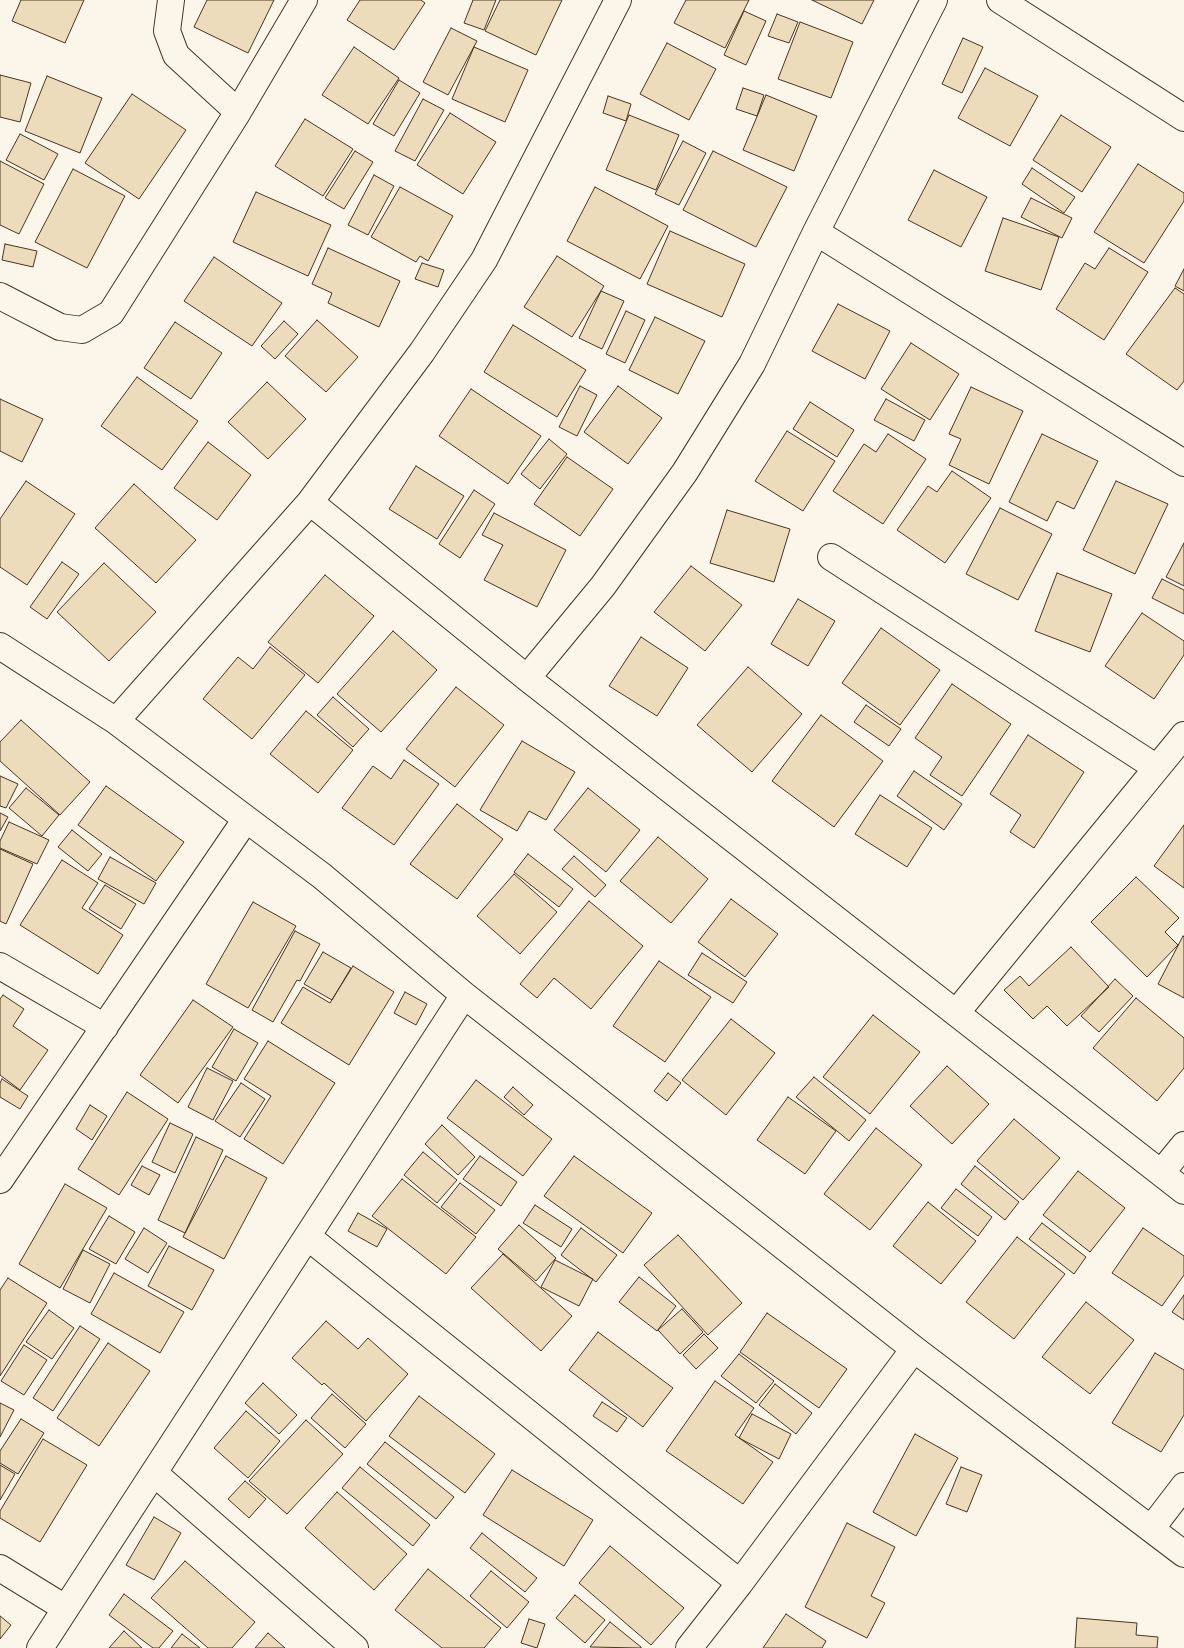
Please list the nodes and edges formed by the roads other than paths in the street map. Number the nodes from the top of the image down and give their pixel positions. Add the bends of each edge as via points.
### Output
1 (170, 0) edge
2 (304, 0) edge
3 (618, 0) edge
4 (934, 0) edge
5 (1000, 0) edge
6 (238, 112) junction
7 (1184, 118) edge
8 (816, 232) junction
9 (0, 296) edge
10 (1184, 463) edge
11 (310, 502) junction
12 (831, 557) dead end
13 (0, 646) edge
14 (528, 678) junction
15 (116, 721) junction
16 (1184, 735) edge
17 (1157, 768) junction
18 (246, 819) junction
19 (0, 966) edge
20 (464, 995) junction
21 (956, 1012) junction
22 (105, 1026) junction
23 (1184, 1146) edge
24 (1161, 1173) junction
25 (0, 1180) edge
26 (1184, 1191) edge
27 (308, 1236) junction
28 (914, 1349) junction
29 (154, 1474) junction
30 (1184, 1486) edge
31 (1151, 1529) junction
32 (1184, 1554) edge
33 (0, 1568) edge
34 (740, 1583) junction
35 (64, 1608) junction
36 (40, 1648) edge
37 (355, 1648) edge
38 (689, 1648) edge

1 - 6 street via 168,31 176,56
2 - 6 street
3 - 11 street via 484,260 422,352
4 - 8 street
5 - 7 street
6 - 9 street via 112,313 82,330 60,327
8 - 10 street
8 - 14 street via 752,364 685,472 603,586
11 - 14 street
11 - 15 street
12 - 17 street
13 - 15 street
14 - 21 street
15 - 18 street
16 - 17 street
17 - 21 street
18 - 20 street via 322,876
18 - 22 street
19 - 22 street
20 - 27 street
20 - 28 street
21 - 24 street
22 - 25 street
23 - 24 street
24 - 26 street
27 - 29 street
27 - 34 street
28 - 31 street
28 - 34 street
29 - 35 street
29 - 37 street
30 - 31 street
31 - 32 street
33 - 35 street
34 - 38 street
35 - 36 street

